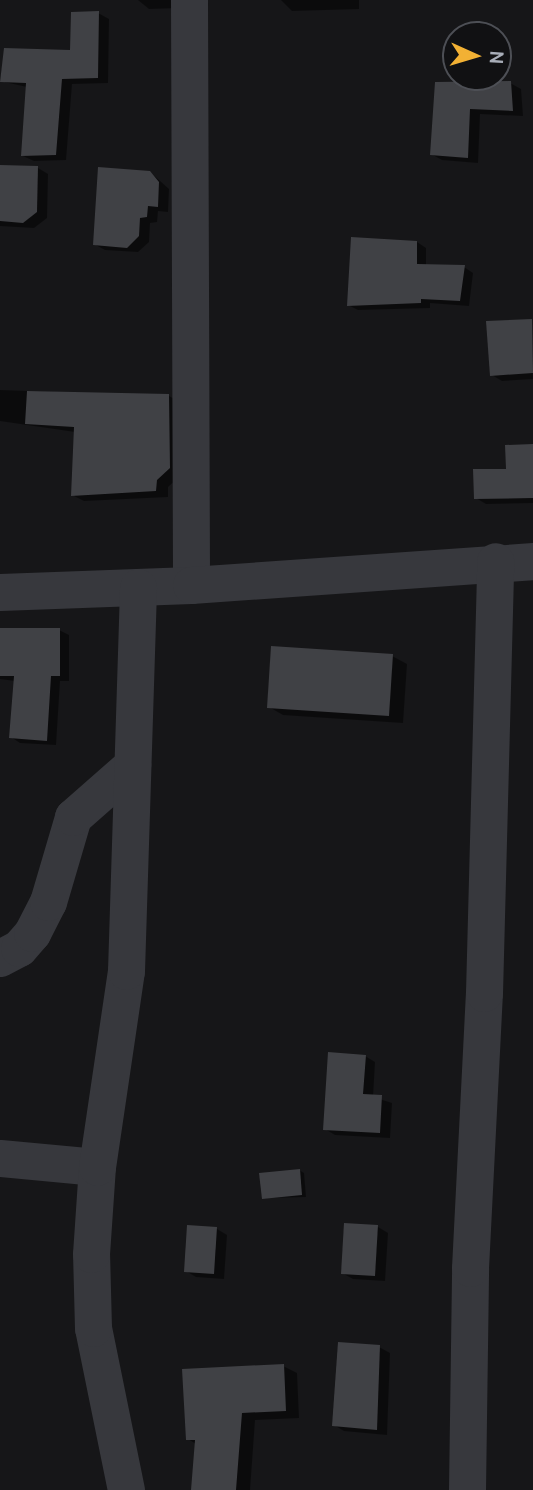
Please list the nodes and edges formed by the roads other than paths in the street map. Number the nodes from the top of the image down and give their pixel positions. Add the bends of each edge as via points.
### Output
1 (189, 0) edge
2 (495, 561) junction
3 (533, 561) edge
4 (191, 585) junction
5 (138, 587) junction
6 (0, 592) edge
7 (132, 765) junction
8 (0, 958) edge
9 (0, 1157) edge
10 (97, 1167) junction
11 (125, 1490) edge
12 (467, 1490) edge

1 - 4 street
2 - 3 street
2 - 4 street
2 - 12 street via 484,993 469,1281
4 - 5 street
5 - 6 street
5 - 7 street
7 - 8 street via 73,817 48,902 32,933 19,948
7 - 10 street via 125,971
9 - 10 street
10 - 11 street via 93,1328

